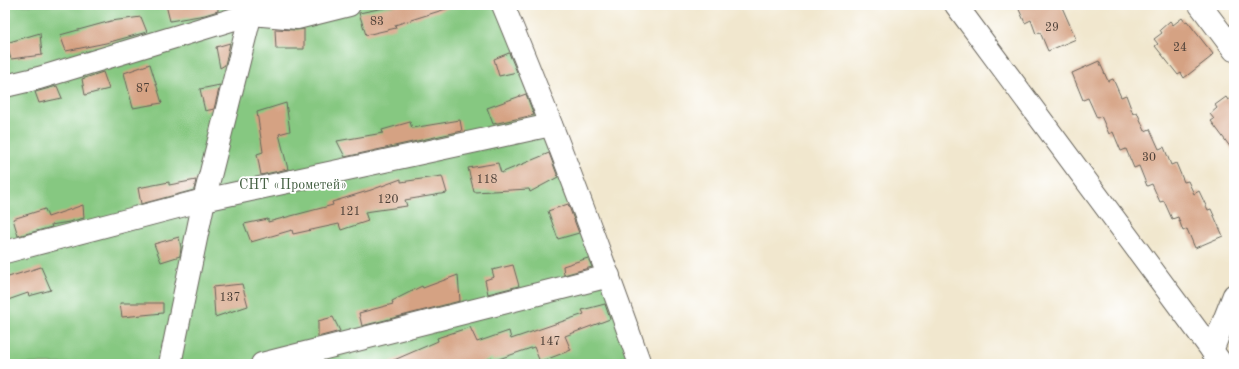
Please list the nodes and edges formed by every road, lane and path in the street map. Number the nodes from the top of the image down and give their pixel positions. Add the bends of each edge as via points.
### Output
1 (349, 5) edge
2 (503, 5) edge
3 (956, 5) edge
4 (1200, 5) edge
5 (252, 9) edge
6 (1234, 50) edge
7 (5, 86) edge
8 (551, 125) junction
9 (204, 200) junction
10 (5, 252) edge
11 (609, 276) junction
12 (1234, 295) edge
13 (1217, 357) edge
14 (170, 364) edge
15 (262, 364) edge
16 (640, 364) edge

1 - 5 street via 297,18
2 - 8 street
3 - 13 street
4 - 6 street
5 - 7 street via 39,78
5 - 9 street
8 - 9 street
8 - 11 street
9 - 10 street
9 - 14 street
11 - 15 street
11 - 16 street
12 - 13 street

